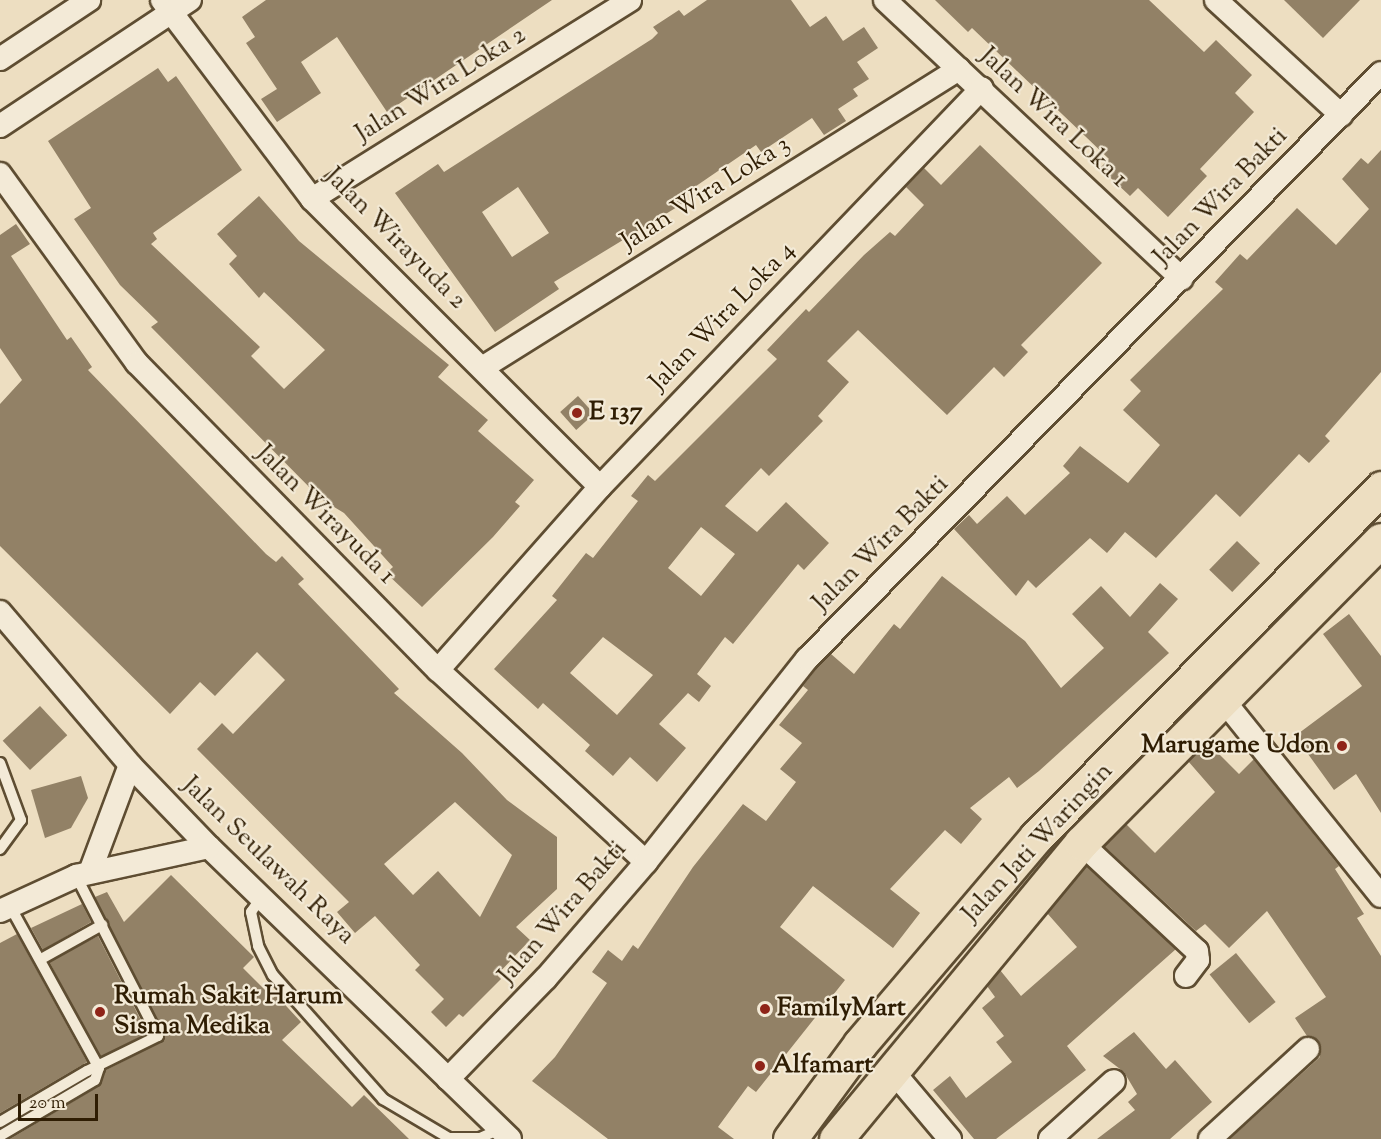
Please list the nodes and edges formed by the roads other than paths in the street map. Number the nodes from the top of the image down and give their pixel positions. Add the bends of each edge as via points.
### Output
1 (89, 0) edge
2 (190, 0) edge
3 (630, 0) edge
4 (885, 0) edge
5 (1216, 0) edge
6 (166, 7) edge
7 (0, 59) edge
8 (959, 69) junction
9 (1381, 72) edge
10 (982, 88) junction
11 (1341, 115) junction
12 (0, 126) edge
13 (0, 174) edge
14 (312, 199) junction
15 (1182, 279) junction
16 (482, 368) junction
17 (600, 488) junction
18 (1381, 488) edge
19 (1381, 540) edge
20 (0, 612) edge
21 (438, 670) junction
22 (1224, 701) junction
23 (0, 763) edge
24 (130, 765) junction
25 (1081, 843) junction
26 (209, 847) junction
27 (0, 849) edge
28 (646, 862) junction
29 (83, 874) junction
30 (263, 895) junction
31 (1381, 896) edge
32 (5, 908) edge
33 (102, 925) junction
34 (43, 958) junction
35 (1186, 976) dead end
36 (1308, 1049) dead end
37 (99, 1068) junction
38 (890, 1068) junction
39 (448, 1079) junction
40 (1114, 1081) dead end
41 (0, 1122) edge
42 (505, 1134) edge
43 (0, 1136) edge
44 (790, 1139) edge
45 (836, 1139) edge
46 (950, 1139) edge
47 (1050, 1139) edge
48 (1210, 1139) edge

1 - 7 street
2 - 6 street
3 - 14 street, Jalan Wira Loka 2
4 - 8 street, Jalan Wira Loka 1
5 - 11 street
6 - 12 street
6 - 14 street, Jalan Wirayuda 2
8 - 10 street, Jalan Wira Loka 1
8 - 16 street, Jalan Wira Loka 3
9 - 11 street, Jalan Wira Bakti
10 - 15 street, Jalan Wira Loka 1
10 - 17 street, Jalan Wira Loka 4
11 - 15 street, Jalan Wira Bakti
13 - 21 street, Jalan Wirayuda 1 via 137,363
14 - 16 street, Jalan Wirayuda 2
15 - 28 street, Jalan Wira Bakti via 807,659
16 - 17 street, Jalan Wirayuda 2
17 - 21 street, Jalan Wira Loka 4
18 - 44 main road, Jalan Jati Waringin via 1036,837 860,1044
19 - 22 main road, Jalan Jati Waringin
20 - 24 street, Jalan Seulawah Raya
21 - 28 street, Jalan Wirayuda 1
22 - 25 main road, Jalan Jati Waringin
22 - 31 street
23 - 27 lane via 21,820
24 - 26 street, Jalan Seulawah Raya
24 - 29 street
25 - 35 street via 1197,951 1198,960
25 - 38 main road, Jalan Jati Waringin
26 - 29 street
26 - 30 street, Jalan Seulawah Raya
28 - 39 street, Jalan Wira Bakti via 546,978
29 - 32 street
29 - 33 lane
30 - 39 street, Jalan Seulawah Raya
30 - 42 lane via 251,912 258,946 273,975 383,1099 449,1138
32 - 34 lane
33 - 34 lane
33 - 37 lane via 158,1036
34 - 37 lane
36 - 48 street
37 - 41 lane
37 - 43 lane via 95,1080
38 - 45 main road, Jalan Jati Waringin
38 - 46 street
39 - 42 street, Jalan Seulawah Raya
40 - 47 street

